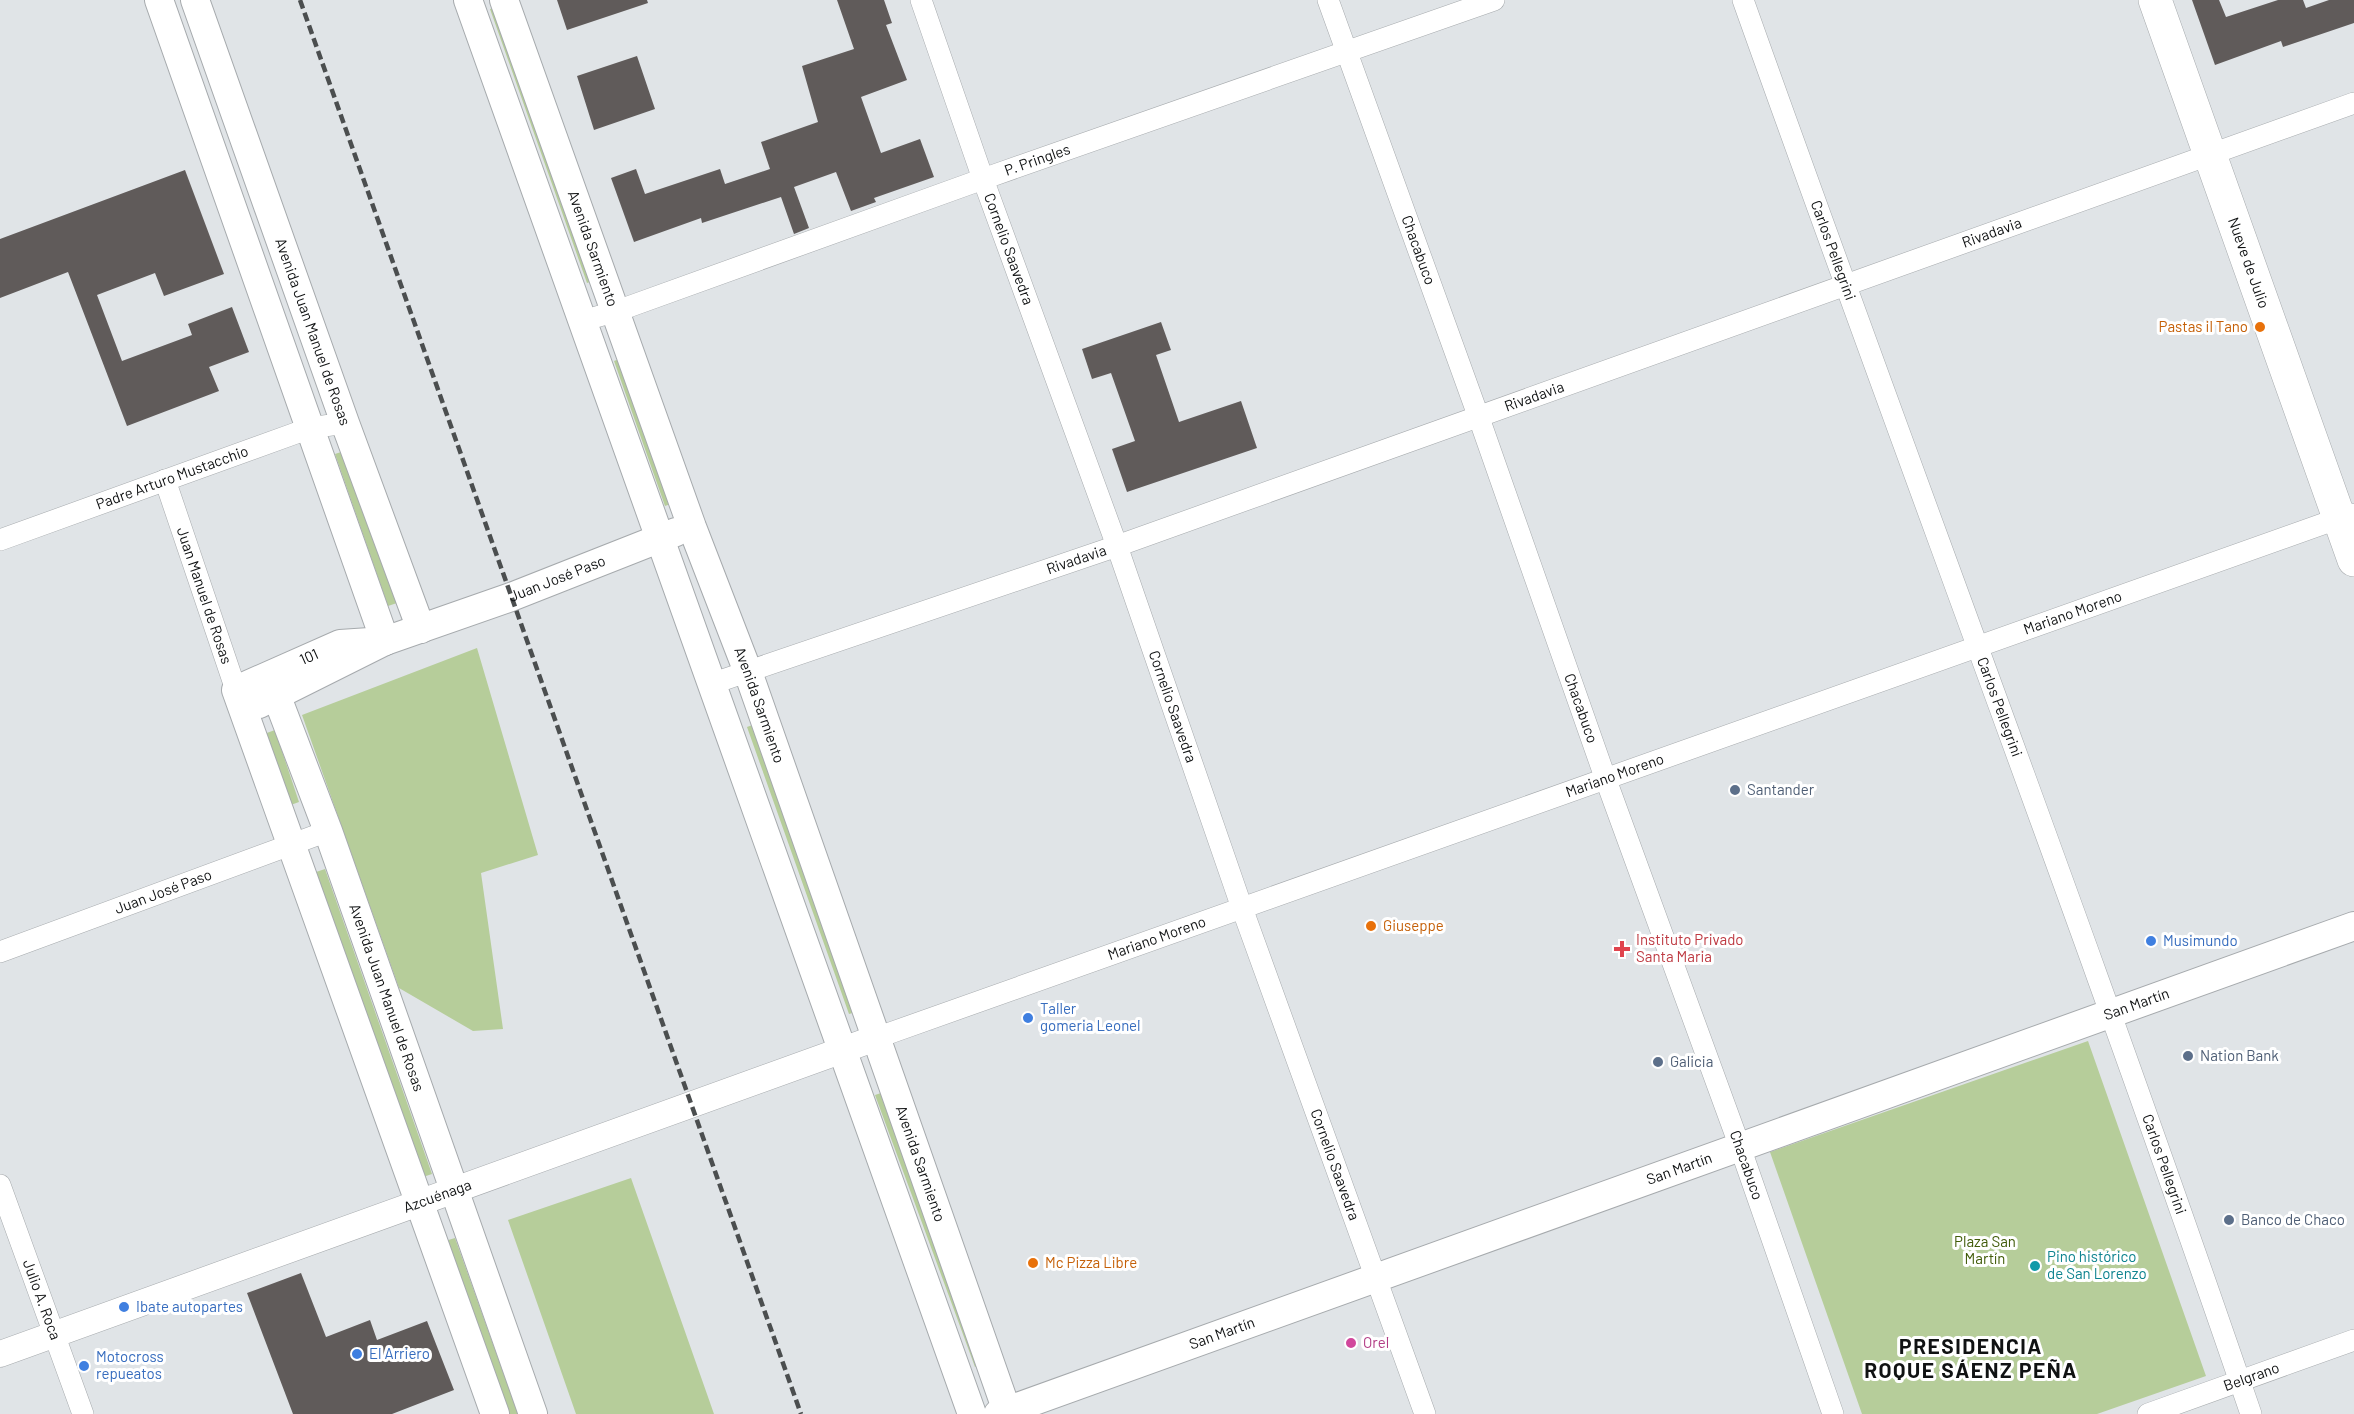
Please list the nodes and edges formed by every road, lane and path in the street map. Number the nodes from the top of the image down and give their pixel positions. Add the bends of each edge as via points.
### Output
1 (159, 0) edge
2 (195, 0) edge
3 (468, 0) edge
4 (504, 0) edge
5 (921, 0) edge
6 (1328, 0) edge
7 (1494, 0) edge
8 (1743, 0) edge
9 (2155, 0) edge
10 (1347, 53) junction
11 (2354, 103) edge
12 (2211, 155) junction
13 (983, 179) junction
14 (1845, 285) junction
15 (616, 311) junction
16 (582, 321) junction
17 (1479, 418) junction
18 (345, 423) junction
19 (310, 428) junction
20 (165, 480) junction
21 (2346, 516) edge
22 (692, 527) junction
23 (658, 538) junction
24 (0, 540) edge
25 (1117, 546) junction
26 (2354, 560) edge
27 (421, 629) junction
28 (386, 641) junction
29 (1979, 647) junction
30 (748, 672) junction
31 (711, 684) junction
32 (277, 697) junction
33 (240, 700) junction
34 (1606, 780) junction
35 (328, 831) junction
36 (291, 845) junction
37 (1242, 908) junction
38 (2354, 926) edge
39 (0, 952) edge
40 (2110, 1013) junction
41 (876, 1038) junction
42 (843, 1052) junction
43 (1740, 1147) junction
44 (0, 1185) edge
45 (455, 1191) junction
46 (420, 1203) junction
47 (1377, 1276) junction
48 (54, 1335) junction
49 (2354, 1340) edge
50 (0, 1354) edge
51 (2239, 1380) junction
52 (1004, 1413) edge
53 (83, 1414) edge
54 (495, 1414) edge
55 (533, 1414) edge
56 (972, 1414) edge
57 (1425, 1414) edge
58 (1833, 1414) edge
59 (2148, 1414) edge
60 (2251, 1414) edge

1 - 19 main road
2 - 18 main road, Avenida Juan Manuel de Rosas
3 - 16 main road
4 - 15 main road, Avenida Sarmiento
5 - 13 street, Cornelio Saavedra
6 - 10 street, Chacabuco
7 - 10 street, P. Pringles
8 - 14 street, Carlos Pellegrini
9 - 12 main road, Nueve de Julio
10 - 13 street, P. Pringles
10 - 17 street, Chacabuco
11 - 12 street, Rivadavia
12 - 14 street, Rivadavia
12 - 21 main road, Nueve de Julio
13 - 15 street, P. Pringles
13 - 25 street, Cornelio Saavedra
14 - 17 street, Rivadavia
14 - 29 street, Carlos Pellegrini
15 - 16 street, P. Pringles
15 - 22 main road, Avenida Sarmiento
16 - 23 main road
17 - 25 street, Rivadavia
17 - 34 street, Chacabuco
18 - 19 street, Padre Arturo Mustacchio
18 - 27 main road, Avenida Juan Manuel de Rosas
19 - 20 street, Padre Arturo Mustacchio
19 - 28 main road
20 - 24 street, Padre Arturo Mustacchio
20 - 33 street, Juan Manuel de Rosas
21 - 26 main road, Nueve de Julio
21 - 29 street, Mariano Moreno
22 - 23 main road, Juan José Paso
22 - 30 main road, Avenida Sarmiento
23 - 27 main road, Juan José Paso
23 - 31 main road
25 - 30 street, Rivadavia
25 - 37 street, Cornelio Saavedra
27 - 28 main road
28 - 32 main road
28 - 33 main road, 101 via 340,644
29 - 34 street, Mariano Moreno
29 - 40 street, Carlos Pellegrini
30 - 31 street, Rivadavia
30 - 41 main road, Avenida Sarmiento
31 - 42 main road
32 - 33 main road
32 - 35 main road, Avenida Juan Manuel de Rosas
33 - 36 main road
34 - 37 street, Mariano Moreno
34 - 43 street, Chacabuco
35 - 36 street, Juan José Paso
35 - 45 main road, Avenida Juan Manuel de Rosas
36 - 39 street, Juan José Paso
36 - 46 main road
37 - 41 street, Mariano Moreno
37 - 47 street, Cornelio Saavedra
38 - 40 main road, San Martín
40 - 43 main road, San Martín
40 - 51 street, Carlos Pellegrini
41 - 42 street, Azcuénaga
41 - 52 main road, Avenida Sarmiento
42 - 45 street, Azcuénaga
42 - 56 main road
43 - 47 main road, San Martín
43 - 58 street, Chacabuco
44 - 48 street, Julio A. Roca
45 - 46 street, Azcuénaga
45 - 55 main road, Avenida Juan Manuel de Rosas
46 - 48 street, Azcuénaga
46 - 54 main road
47 - 52 main road, San Martín
47 - 57 street, Cornelio Saavedra
48 - 50 street, Azcuénaga
48 - 53 street, Julio A. Roca
49 - 51 street, Belgrano
51 - 59 street, Belgrano
51 - 60 street, Carlos Pellegrini

